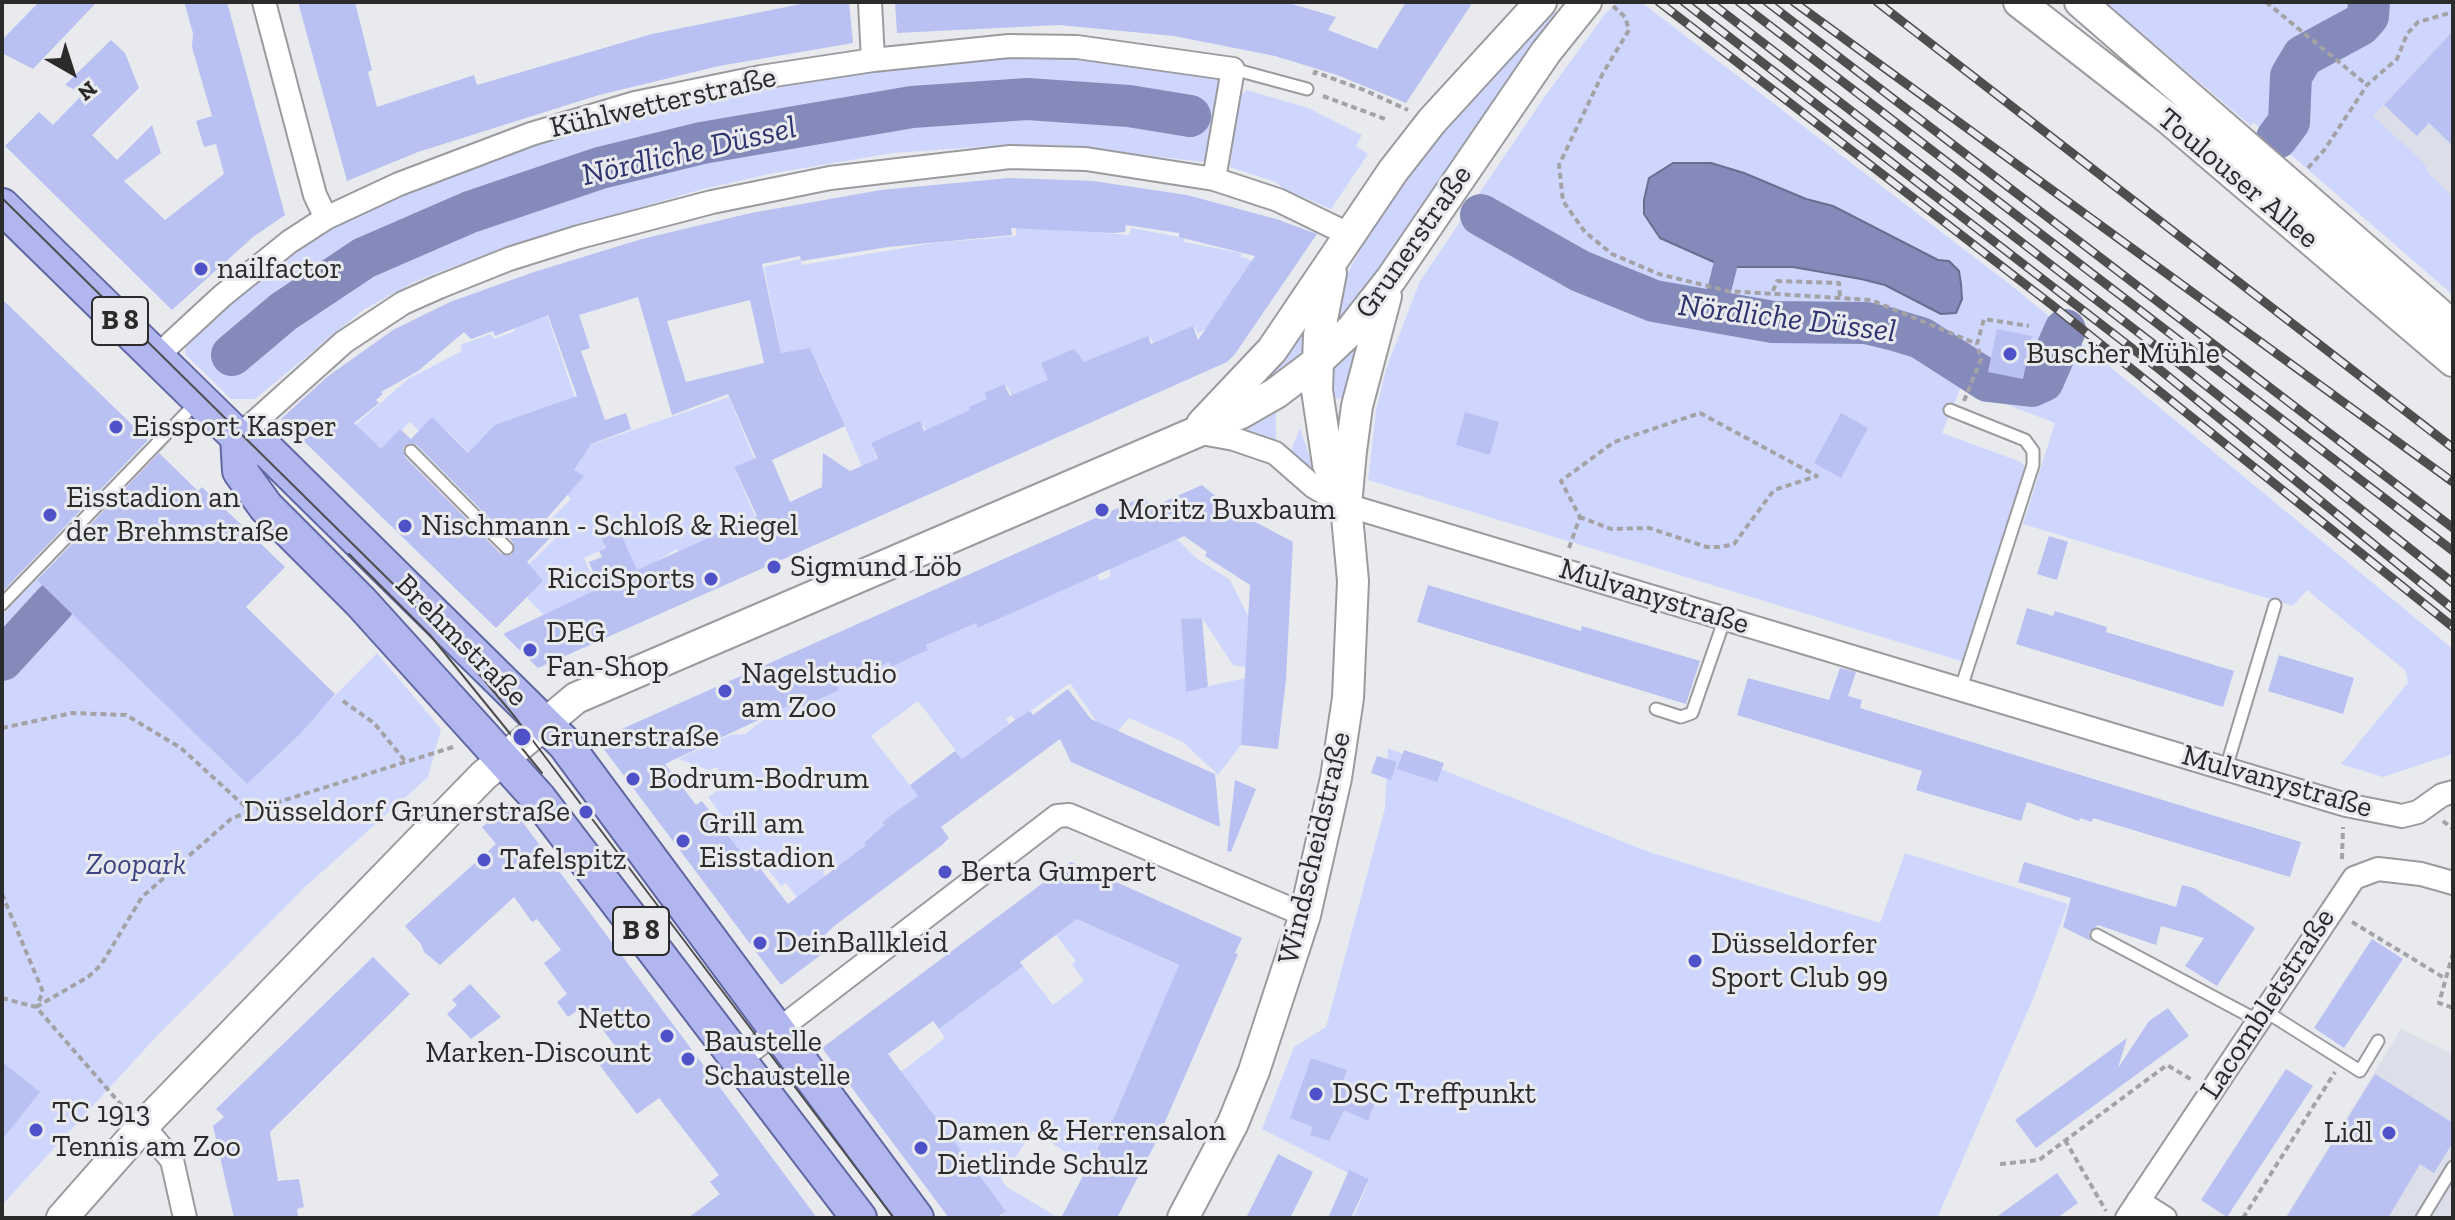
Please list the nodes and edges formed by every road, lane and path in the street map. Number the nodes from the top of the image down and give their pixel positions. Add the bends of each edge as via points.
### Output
1 (264, 2) edge
2 (870, 2) edge
3 (1541, 2) edge
4 (2019, 2) edge
5 (2080, 2) edge
6 (2266, 2) edge
7 (1588, 3) edge
8 (2453, 12) edge
9 (873, 60) junction
10 (1233, 69) junction
11 (2367, 85) junction
12 (1307, 89) junction
13 (1385, 119) dead end
14 (1432, 121) junction
15 (1214, 179) junction
16 (2290, 185) junction
17 (2, 206) edge
18 (326, 218) junction
19 (1350, 235) junction
20 (1331, 263) junction
21 (1391, 279) junction
22 (1773, 291) junction
23 (1840, 297) junction
24 (2029, 326) dead end
25 (2453, 326) edge
26 (1977, 344) junction
27 (156, 357) junction
28 (2453, 361) edge
29 (1317, 362) junction
30 (1971, 386) dead end
31 (199, 400) junction
32 (1950, 410) dead end
33 (1196, 432) junction
34 (238, 437) junction
35 (411, 451) dead end
36 (1346, 505) junction
37 (1580, 517) junction
38 (507, 548) dead end
39 (1561, 569) junction
40 (2, 604) edge
41 (2275, 605) dead end
42 (1725, 618) junction
43 (1961, 688) junction
44 (343, 701) dead end
45 (1656, 709) dead end
46 (543, 722) junction
47 (2, 728) edge
48 (456, 747) dead end
49 (502, 758) junction
50 (406, 762) junction
51 (2226, 768) junction
52 (2453, 792) edge
53 (2346, 805) junction
54 (250, 811) junction
55 (2354, 878) junction
56 (2453, 883) edge
57 (2, 894) edge
58 (4, 905) edge
59 (2330, 908) junction
60 (1305, 915) junction
61 (2097, 935) dead end
62 (2453, 953) edge
63 (2446, 979) junction
64 (2, 998) edge
65 (36, 1007) junction
66 (2453, 1008) edge
67 (2260, 1015) junction
68 (776, 1030) junction
69 (2378, 1041) dead end
70 (739, 1060) junction
71 (2343, 1060) junction
72 (2210, 1091) junction
73 (143, 1126) junction
74 (2065, 1140) junction
75 (2000, 1164) dead end
76 (2453, 1167) edge
77 (2132, 1209) edge
78 (62, 1218) edge
79 (185, 1218) edge
80 (859, 1218) edge
81 (916, 1218) edge
82 (1183, 1218) edge
83 (2110, 1218) edge
84 (2165, 1218) edge
85 (2243, 1218) edge
86 (2422, 1218) edge

1 - 18 street via 315,195
2 - 9 street
3 - 14 main road, Grunerstraße
4 - 28 main road, Toulouser Allee via 2169,119
5 - 16 main road, Toulouser Allee
6 - 11 path
7 - 21 main road, Grunerstraße via 1546,52
7 - 22 path via 1625,17 1629,30 1559,165 1563,201 1585,232 1635,266 1728,291
8 - 11 path via 2418,22 2397,59
9 - 10 street, Kühlwetterstraße via 1009,46 1077,47
9 - 18 street, Kühlwetterstraße via 635,103 462,159
10 - 12 lane, Kühlwetterstraße
10 - 15 street
11 - 16 path via 2325,149
12 - 13 path
12 - 14 path via 1315,72
14 - 19 main road, Grunerstraße
15 - 19 street via 1278,200
15 - 34 street via 1086,159 1010,157 830,178 650,218 509,259 403,303 315,365
16 - 25 main road, Toulouser Allee
17 - 27 main road, Brehmstraße / B 8
18 - 27 street, Kühlwetterstraße via 252,270
19 - 20 main road, Grunerstraße
20 - 29 main road, Windscheidstraße
20 - 33 main road, Grunerstraße via 1272,350
21 - 29 main road, Grunerstraße via 1351,330
21 - 36 main road, Windscheidstraße via 1357,406
22 - 23 path
22 - 23 path via 1777,281 1839,283
23 - 26 path via 1871,300
24 - 26 path via 1984,319
26 - 30 path via 1981,359
27 - 31 main road, Brehmstraße / B 8
29 - 33 main road, Grunerstraße via 1261,403
29 - 36 main road, Windscheidstraße via 1328,464
31 - 34 main road, Brehmstraße / B 8
31 - 40 lane
32 - 43 lane via 2025,440 2033,451 2033,465
33 - 36 street via 1275,453 1314,487
33 - 46 main road, Grunerstraße via 590,690
34 - 46 main road, Brehmstraße / B 8 via 268,451
34 - 49 main road, Brehmstraße / B 8 via 240,471 266,507 361,602
35 - 38 lane
36 - 39 street, Mulvanystraße
36 - 60 main road, Windscheidstraße via 1353,581 1348,698
37 - 37 path via 1561,481 1578,465 1614,442 1700,413 1817,476 1774,490 1734,544 1721,547 1649,528 1611,529
37 - 39 path
39 - 42 street, Mulvanystraße
41 - 51 lane
42 - 43 street, Mulvanystraße
42 - 45 lane via 1692,713 1681,717
43 - 51 street, Mulvanystraße
44 - 50 path via 374,723
46 - 49 main road, Grunerstraße
46 - 68 main road, Brehmstraße / B 8 via 610,800
47 - 54 path via 72,713 126,715 192,756
48 - 50 path
49 - 70 main road, Brehmstraße / B 8
49 - 73 main road, Grunerstraße
50 - 54 path
51 - 53 street, Mulvanystraße
52 - 53 street, Mulvanystraße via 2402,816
53 - 55 path via 2342,860
54 - 65 path via 231,819 142,897 95,971
55 - 56 street, Lacombletstraße via 2378,869
55 - 59 street, Lacombletstraße
57 - 58 path
58 - 65 path via 43,992
59 - 63 path
59 - 67 street, Lacombletstraße
60 - 68 street via 1069,815 1057,816
60 - 82 main road, Windscheidstraße via 1254,1071
61 - 67 lane
62 - 63 path
63 - 66 path via 2439,1003
64 - 65 path
65 - 73 path via 106,1091
67 - 71 lane
67 - 72 street, Lacombletstraße
68 - 70 street
68 - 81 main road, Brehmstraße / B 8
69 - 71 lane via 2360,1071
70 - 80 main road, Brehmstraße / B 8
71 - 85 path
72 - 74 path via 2167,1065
72 - 77 street, Lacombletstraße
73 - 78 main road, Grunerstraße
73 - 79 street via 172,1160
74 - 75 path via 2039,1160
74 - 83 path
76 - 86 lane
77 - 84 street

